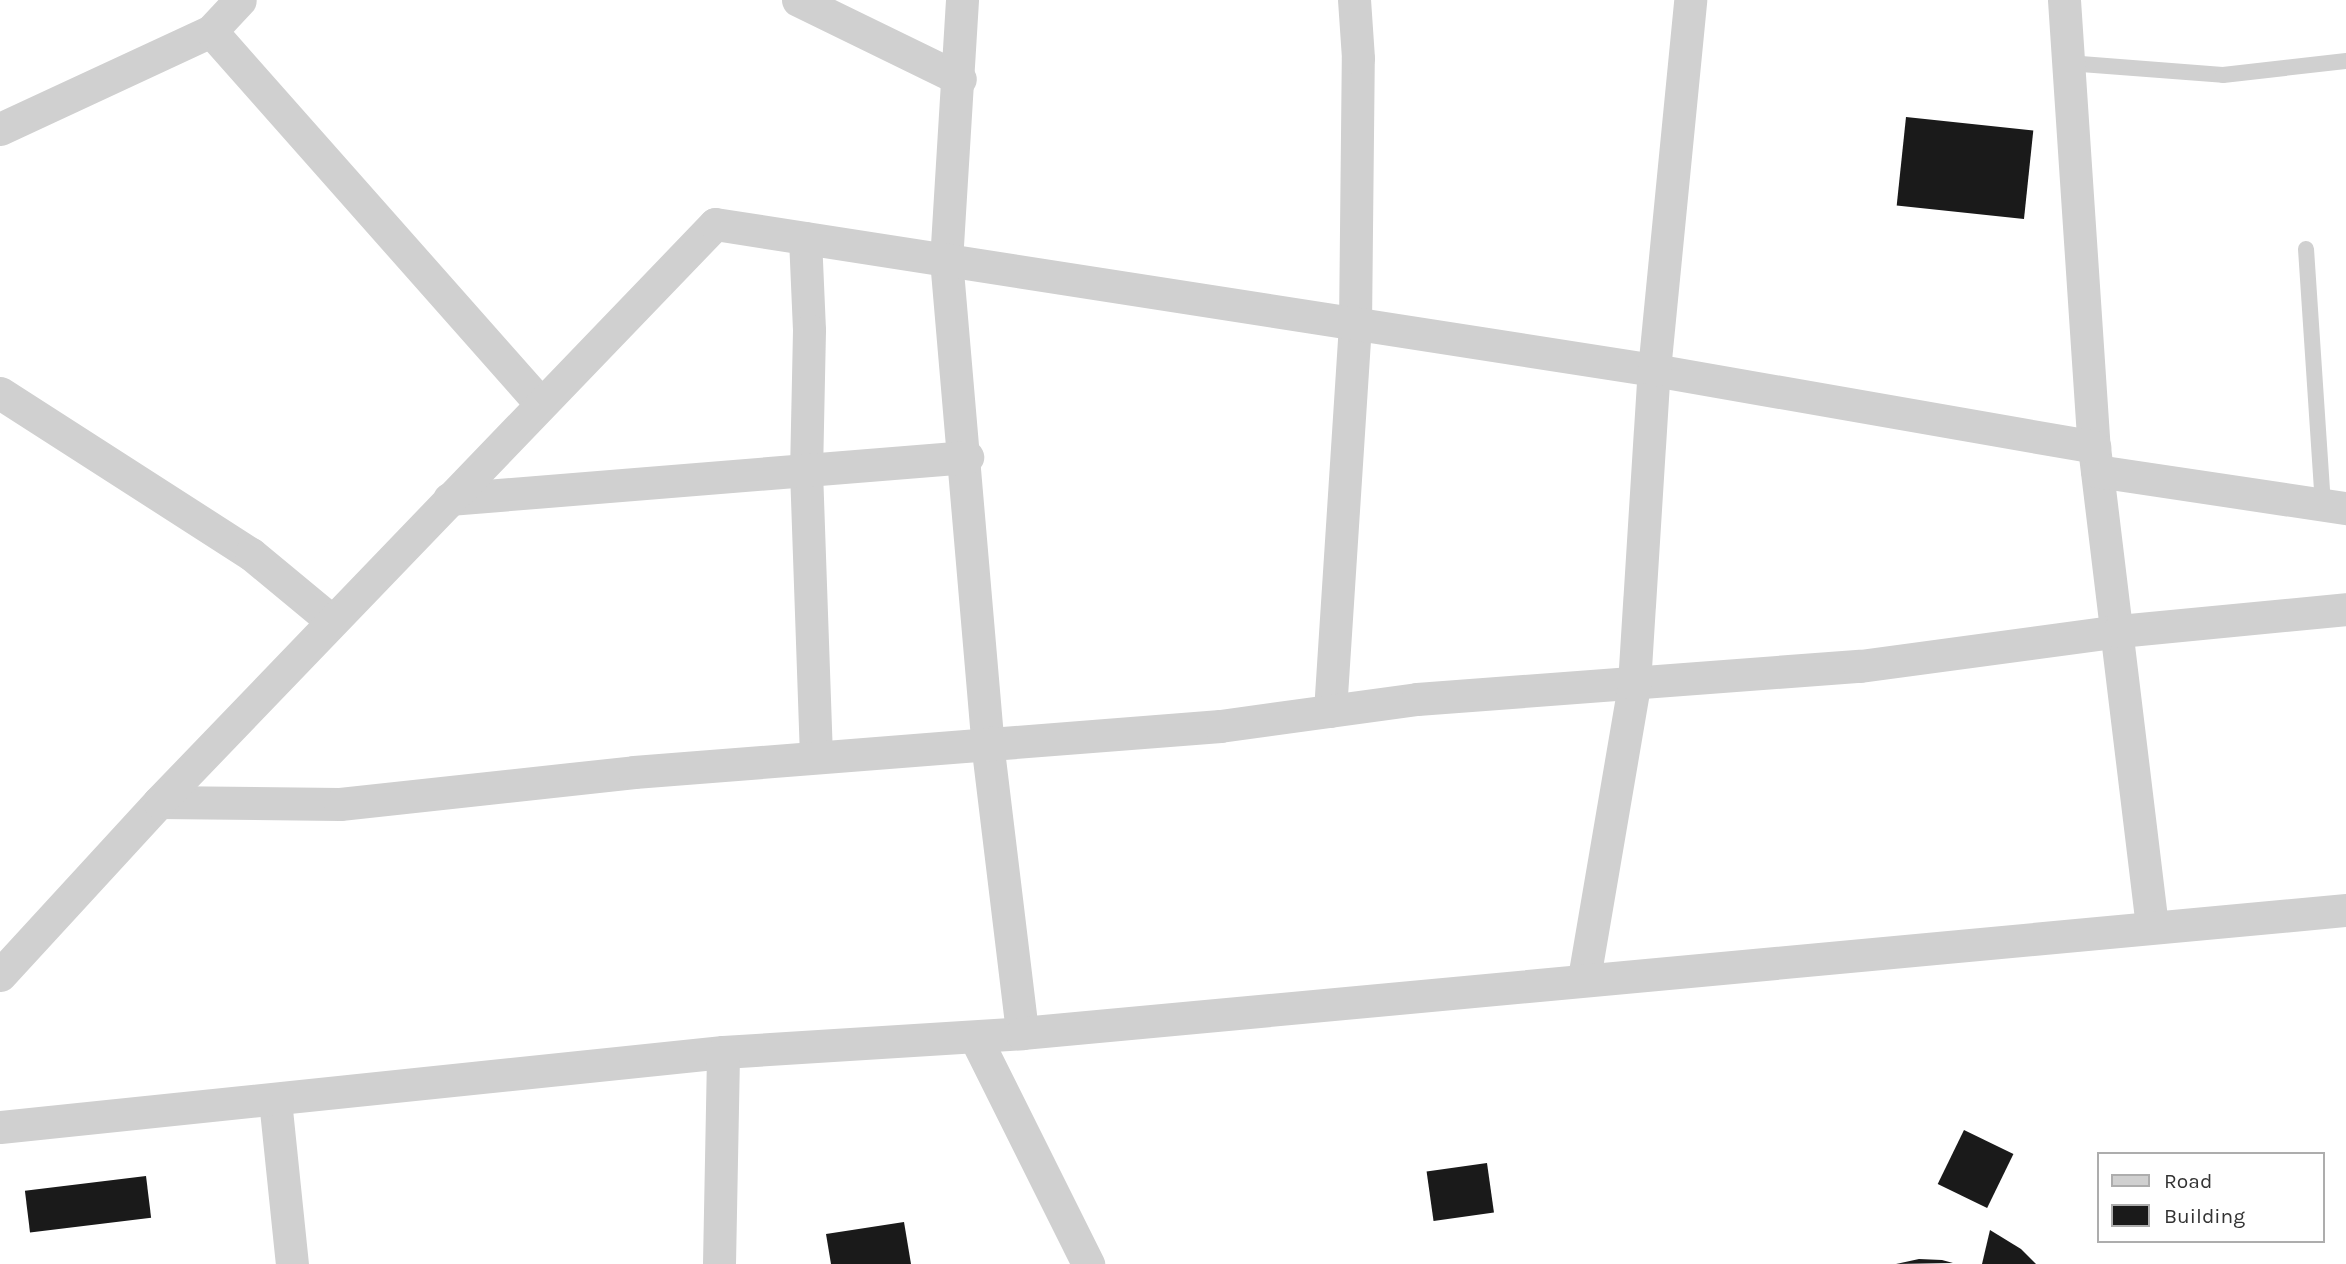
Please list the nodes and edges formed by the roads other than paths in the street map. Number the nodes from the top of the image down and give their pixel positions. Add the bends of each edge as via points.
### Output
1 (240, 0) edge
2 (798, 0) edge
3 (962, 0) edge
4 (1354, 0) edge
5 (1690, 0) edge
6 (2064, 0) edge
7 (211, 31) junction
8 (2346, 61) edge
9 (2068, 63) junction
10 (960, 79) junction
11 (0, 129) edge
12 (805, 238) junction
13 (2306, 249) dead end
14 (946, 259) junction
15 (1355, 326) junction
16 (1654, 370) junction
17 (0, 393) edge
18 (541, 404) junction
19 (967, 457) junction
20 (2096, 459) junction
21 (806, 470) junction
22 (449, 499) junction
23 (2334, 506) edge
24 (2346, 610) edge
25 (332, 621) junction
26 (2119, 631) junction
27 (1634, 684) junction
28 (1329, 711) junction
29 (988, 742) junction
30 (816, 756) junction
31 (159, 802) junction
32 (2346, 910) edge
33 (2152, 927) junction
34 (0, 975) edge
35 (1584, 978) junction
36 (1023, 1033) junction
37 (975, 1037) junction
38 (723, 1052) junction
39 (275, 1100) junction
40 (0, 1127) edge
41 (292, 1264) edge
42 (719, 1264) edge
43 (1088, 1264) edge

1 - 7 street
2 - 10 street
3 - 10 street
4 - 15 street via 1358,58
5 - 16 street
6 - 9 street
7 - 11 street
7 - 18 street
8 - 9 lane via 2223,75
9 - 20 street
10 - 14 street
12 - 14 street
12 - 18 street via 715,225
12 - 21 street via 809,330
13 - 23 lane
14 - 15 street
14 - 19 street
15 - 16 street
15 - 28 street
16 - 20 street
16 - 27 street
17 - 25 street via 251,554
18 - 22 street
19 - 21 street
19 - 29 street
20 - 23 street
20 - 26 street
21 - 22 street
21 - 30 street
22 - 25 street
24 - 26 street
25 - 31 street
26 - 27 street via 1860,666
26 - 33 street
27 - 28 street via 1417,699
27 - 35 street
28 - 29 street via 1220,726
29 - 30 street
29 - 36 street
30 - 31 street via 340,804
31 - 34 street
32 - 33 street
33 - 35 street
35 - 36 street
36 - 37 street
37 - 38 street
37 - 43 street
38 - 39 street
38 - 42 street
39 - 40 street
39 - 41 street

